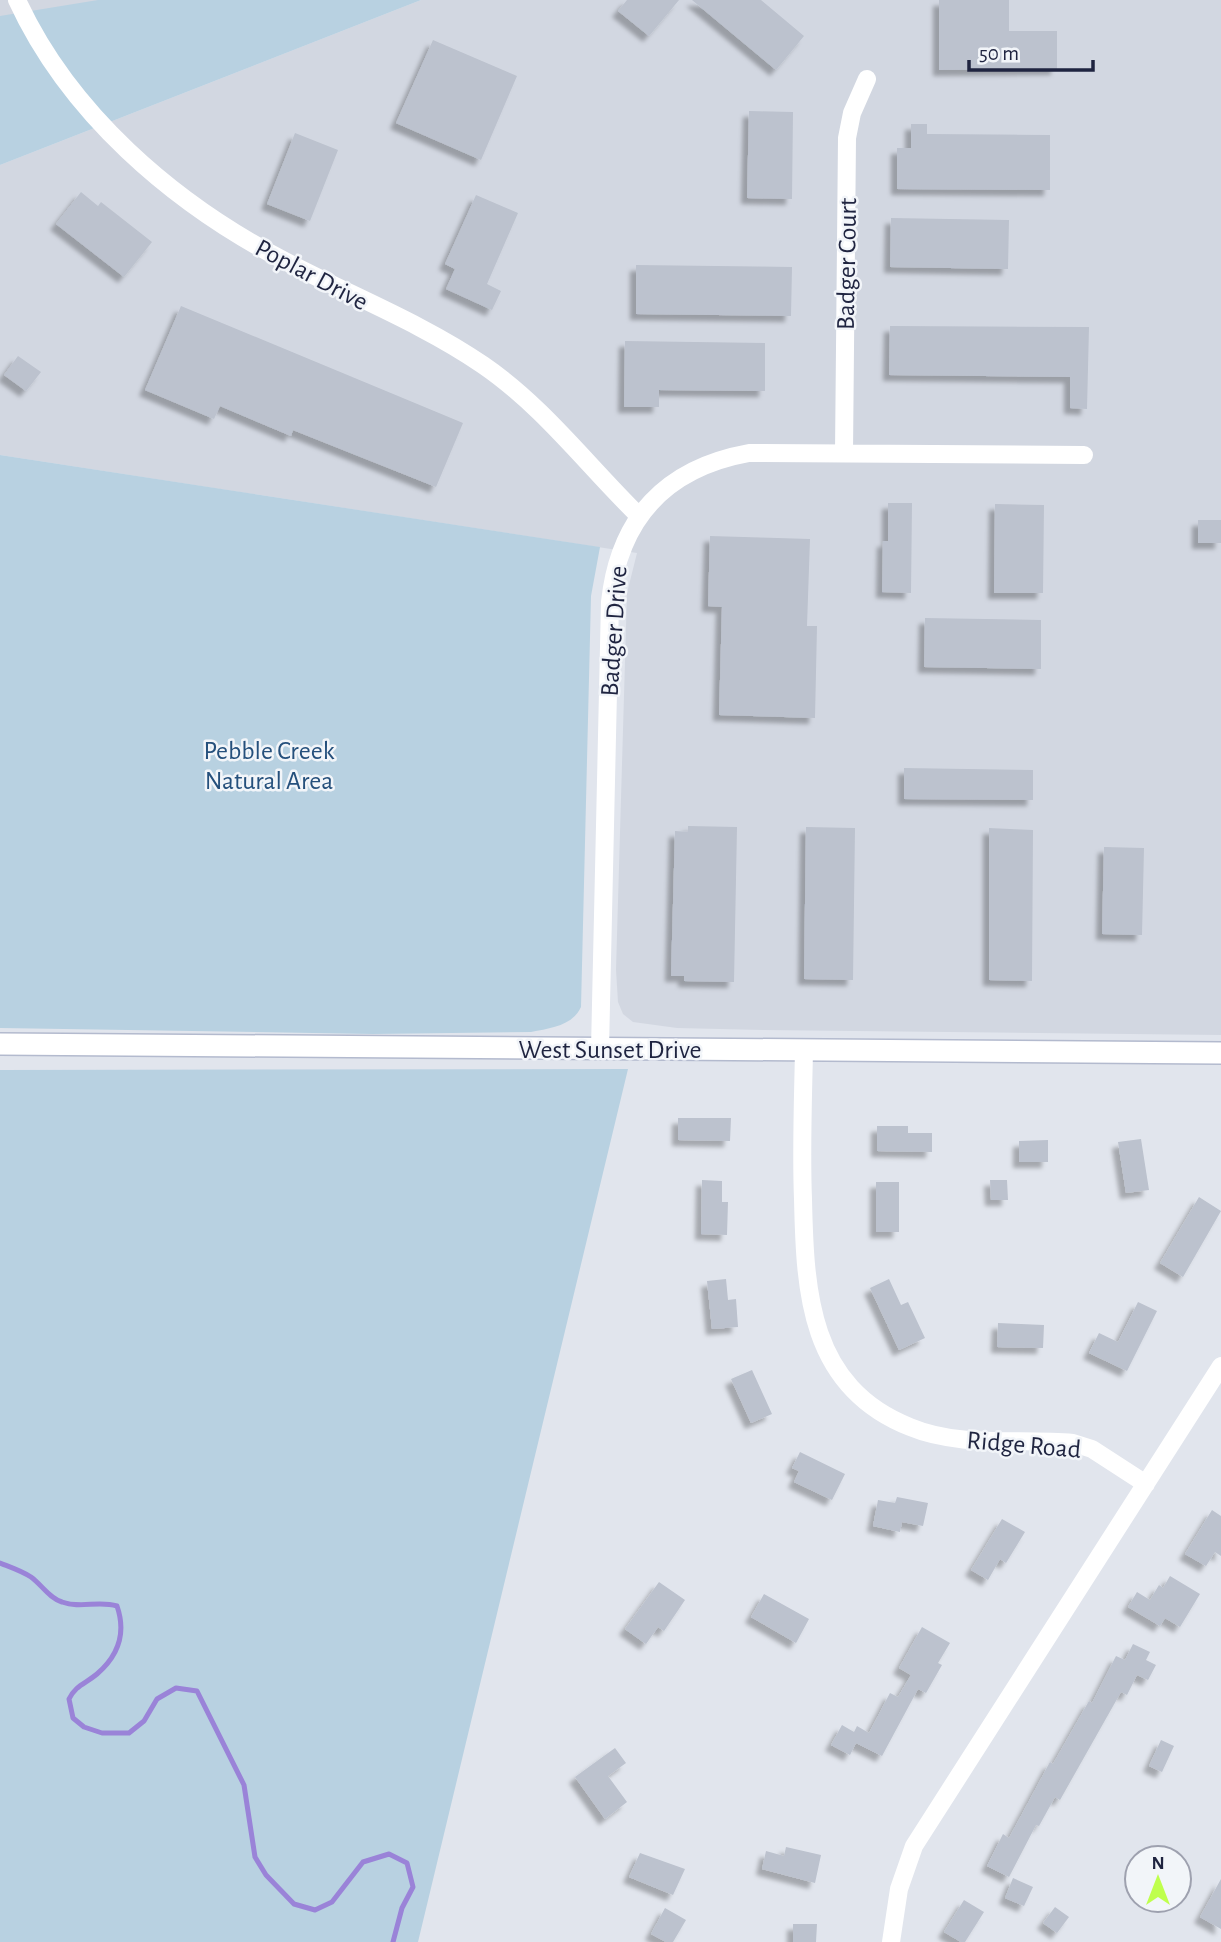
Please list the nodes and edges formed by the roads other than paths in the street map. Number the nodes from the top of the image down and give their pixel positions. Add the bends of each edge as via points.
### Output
1 (17, 0) edge
2 (867, 79) dead end
3 (844, 453) junction
4 (1084, 455) dead end
5 (639, 516) junction
6 (0, 1044) edge
7 (600, 1049) junction
8 (804, 1051) junction
9 (1221, 1054) edge
10 (1221, 1366) edge
11 (1146, 1484) junction
12 (891, 1942) edge

1 - 5 street, Poplar Drive via 72,91 163,181 249,241 482,364 539,410
2 - 3 street, Badger Court via 847,138
3 - 4 street, Badger Drive
3 - 5 street, Badger Drive via 725,457 676,480
5 - 7 street, Badger Drive via 618,555 610,601
6 - 7 main road, West Sunset Drive
7 - 8 main road, West Sunset Drive
8 - 9 main road, West Sunset Drive
8 - 11 street, Ridge Road via 802,1192 808,1297 830,1359 849,1384 875,1408 910,1427 947,1437 1073,1443 1092,1449
10 - 11 street
11 - 12 street via 914,1846 899,1889

